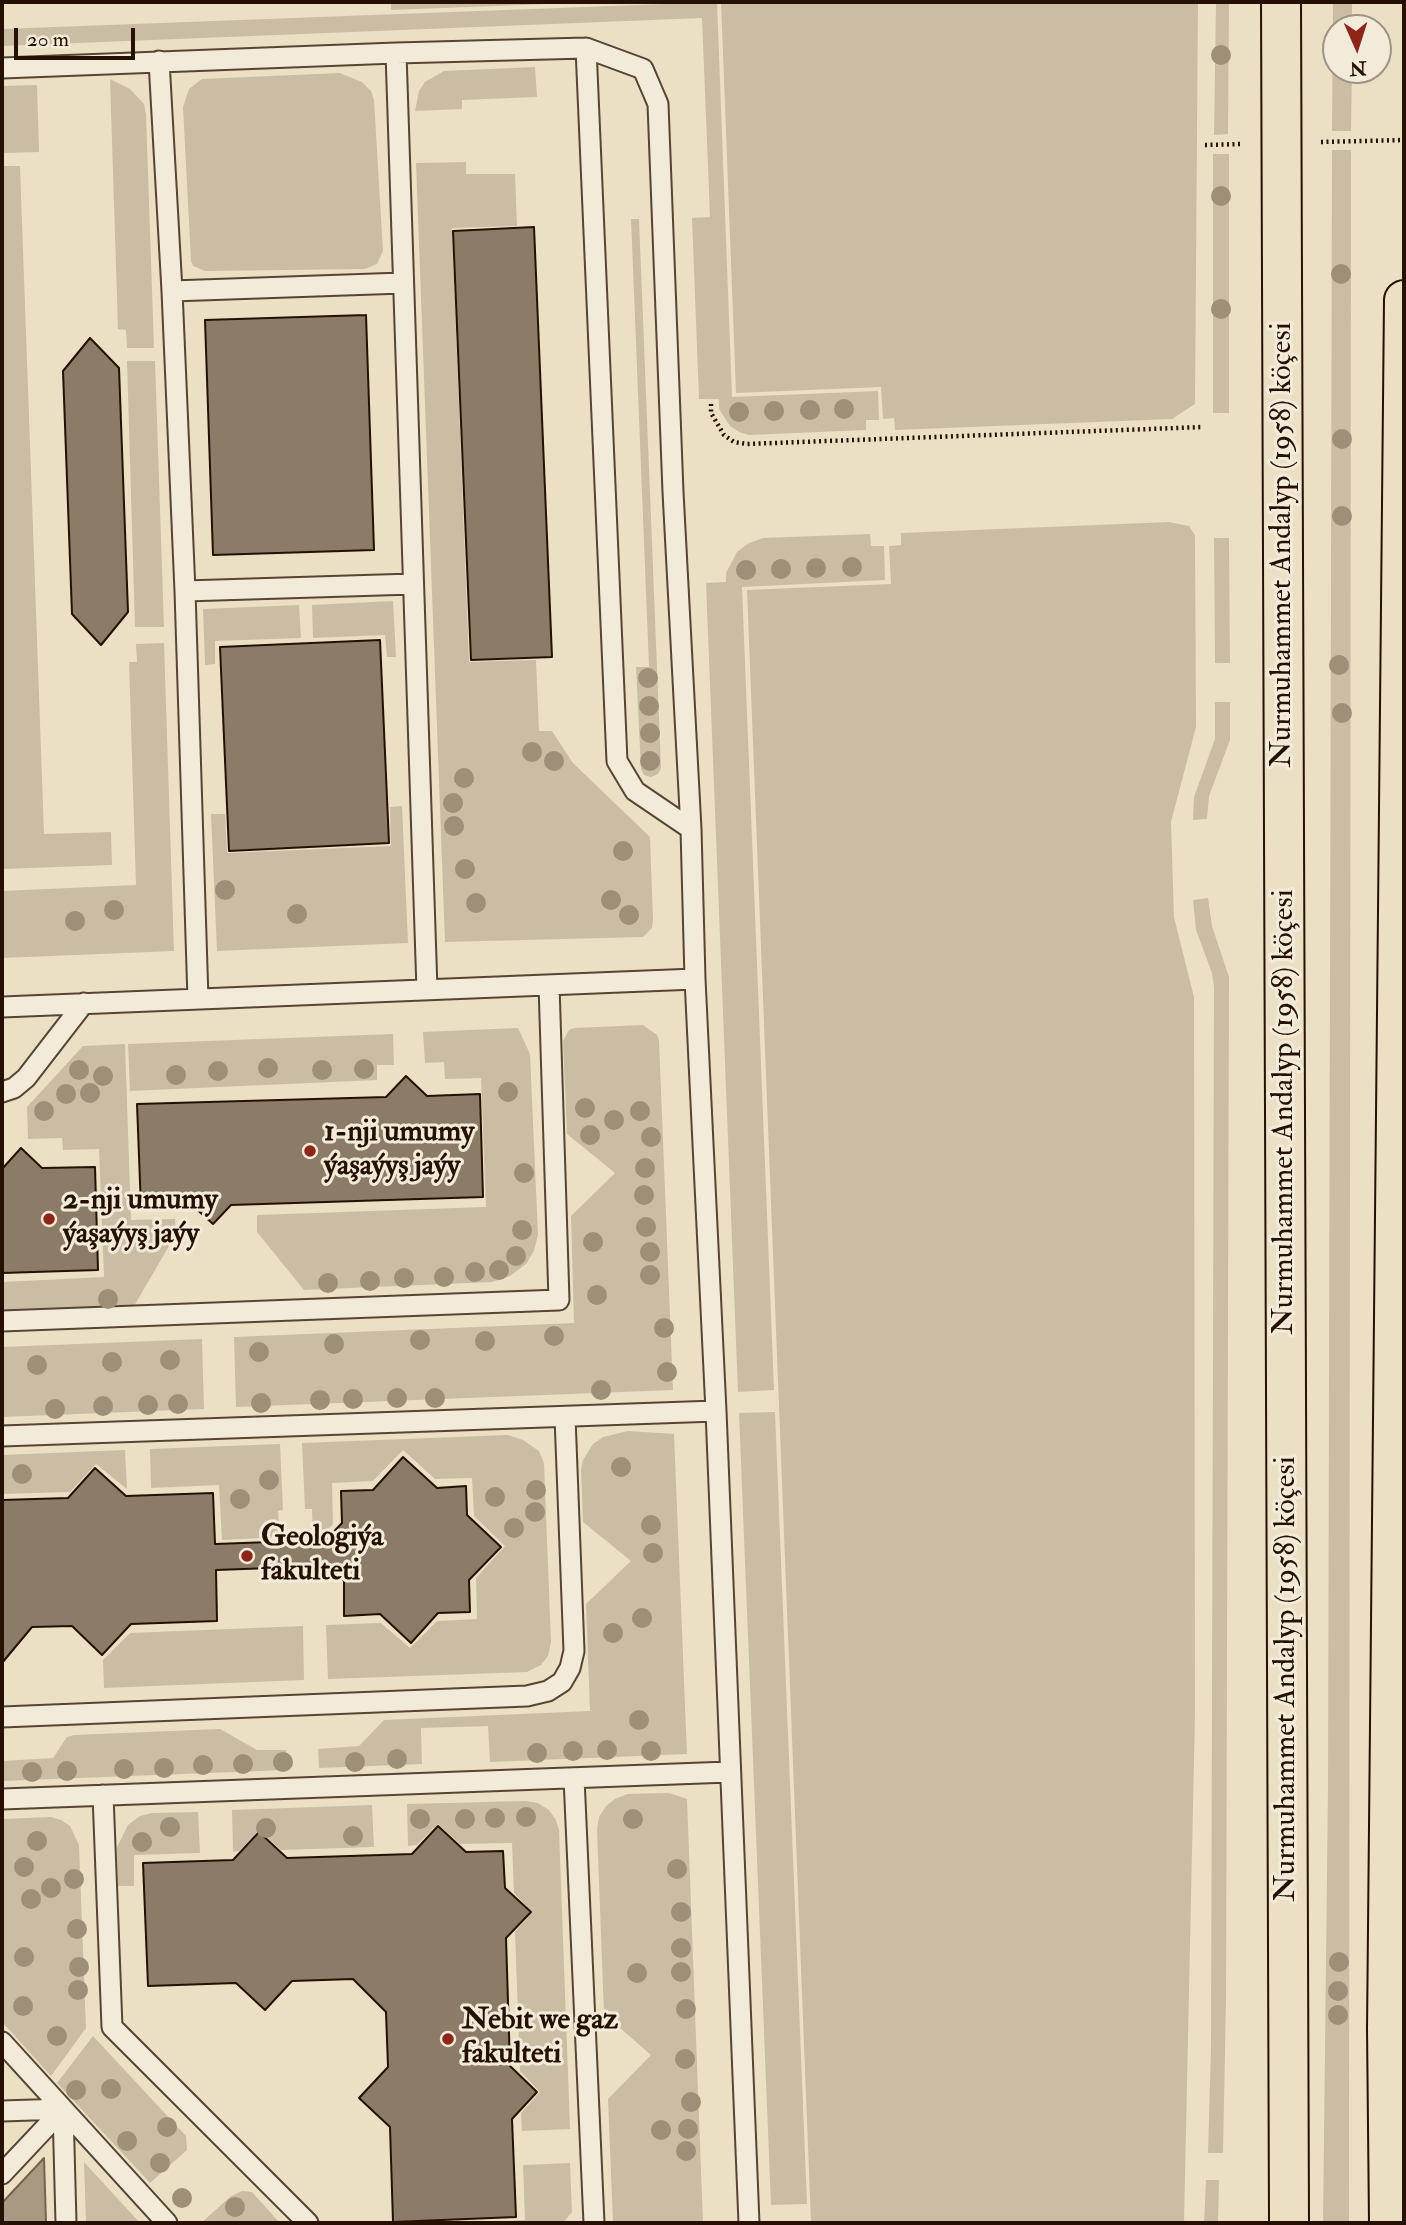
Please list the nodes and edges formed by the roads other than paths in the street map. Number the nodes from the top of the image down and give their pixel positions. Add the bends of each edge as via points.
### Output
1 (1281, 2) edge
2 (586, 48) junction
3 (396, 53) junction
4 (159, 61) junction
5 (2, 68) edge
6 (403, 283) junction
7 (172, 291) junction
8 (1404, 300) edge
9 (413, 584) junction
10 (185, 591) junction
11 (691, 829) junction
12 (695, 979) junction
13 (549, 985) junction
14 (427, 990) junction
15 (198, 999) junction
16 (84, 1003) junction
17 (2, 1006) edge
18 (1401, 1030) edge
19 (2, 1092) edge
20 (2, 1321) edge
21 (716, 1411) junction
22 (565, 1416) junction
23 (2, 1436) edge
24 (2, 1717) edge
25 (729, 1772) junction
26 (574, 1778) junction
27 (103, 1795) junction
28 (2, 1799) edge
29 (2, 2042) edge
30 (63, 2109) junction
31 (2, 2111) edge
32 (2, 2174) edge
33 (66, 2223) edge
34 (167, 2223) edge
35 (308, 2223) edge
36 (594, 2223) edge
37 (748, 2223) edge
38 (1289, 2223) edge
39 (1389, 2223) edge

1 - 38 main road, Nurmuhammet Andalyp (1958) köçesi
2 - 3 lane
2 - 11 lane via 617,761 635,791
2 - 11 lane via 643,69 658,104
3 - 4 lane
3 - 6 lane
4 - 5 lane
4 - 7 lane
6 - 7 lane
6 - 9 lane
7 - 10 lane
8 - 18 main road
9 - 10 lane
9 - 14 lane
10 - 15 lane
11 - 12 lane
12 - 13 lane
12 - 21 lane
13 - 14 lane
13 - 20 lane via 559,1300
14 - 15 lane
15 - 16 lane
16 - 17 lane
16 - 19 lane via 26,1078
18 - 39 main road via 1387,2014
21 - 22 lane
21 - 25 lane
22 - 23 lane
22 - 24 lane via 573,1651 562,1682 548,1691 527,1696
25 - 26 lane
25 - 37 lane
26 - 27 lane
26 - 36 lane
27 - 28 lane
27 - 35 lane via 112,2027
29 - 30 lane
30 - 31 lane
30 - 32 lane
30 - 33 lane
30 - 34 lane

